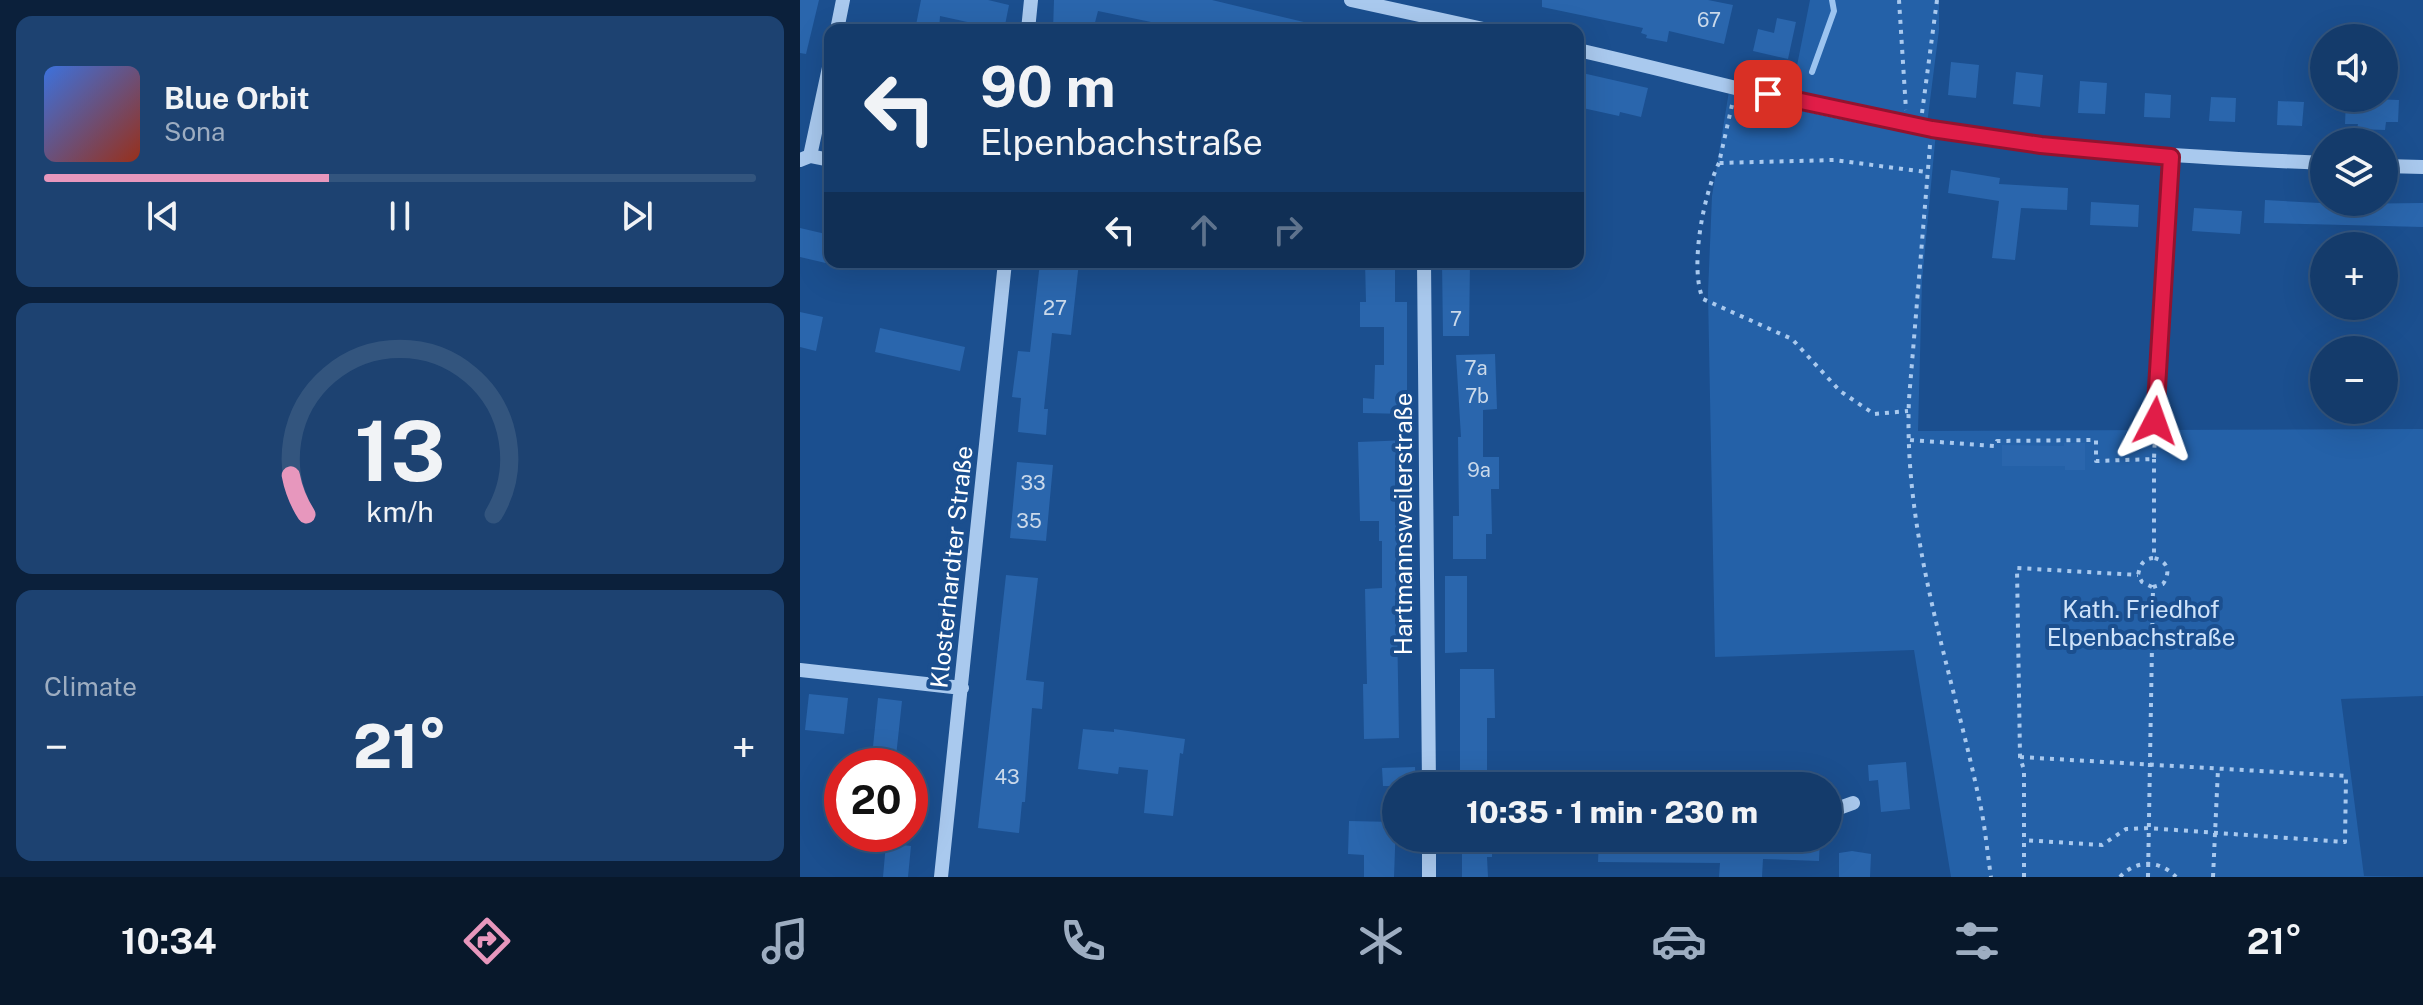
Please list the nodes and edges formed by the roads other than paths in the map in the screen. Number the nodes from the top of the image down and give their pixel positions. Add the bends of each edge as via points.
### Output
1 (843, 0) edge
2 (1031, 0) edge
3 (1351, 0) edge
4 (1420, 23) edge
5 (838, 24) edge
6 (1029, 24) edge
7 (1584, 51) edge
8 (824, 86) edge
9 (2171, 157) junction
10 (805, 158) edge
11 (2310, 162) edge
12 (2398, 166) edge
13 (2423, 167) edge
14 (1004, 268) edge
15 (1424, 268) edge
16 (2155, 421) road end
17 (800, 670) edge
18 (962, 688) junction
19 (1429, 772) edge
20 (1853, 803) dead end
21 (1842, 807) edge
22 (1429, 852) edge
23 (941, 877) edge
24 (1429, 877) edge

1 - 5 street
2 - 6 street
3 - 4 street
7 - 9 street via 1926,128
8 - 10 street
9 - 11 street
9 - 16 street
12 - 13 street
14 - 18 street, Klosterhardter Straße
15 - 19 street, Hartmannsweilerstraße
17 - 18 street
18 - 23 street, Klosterhardter Straße
20 - 21 street
22 - 24 street

